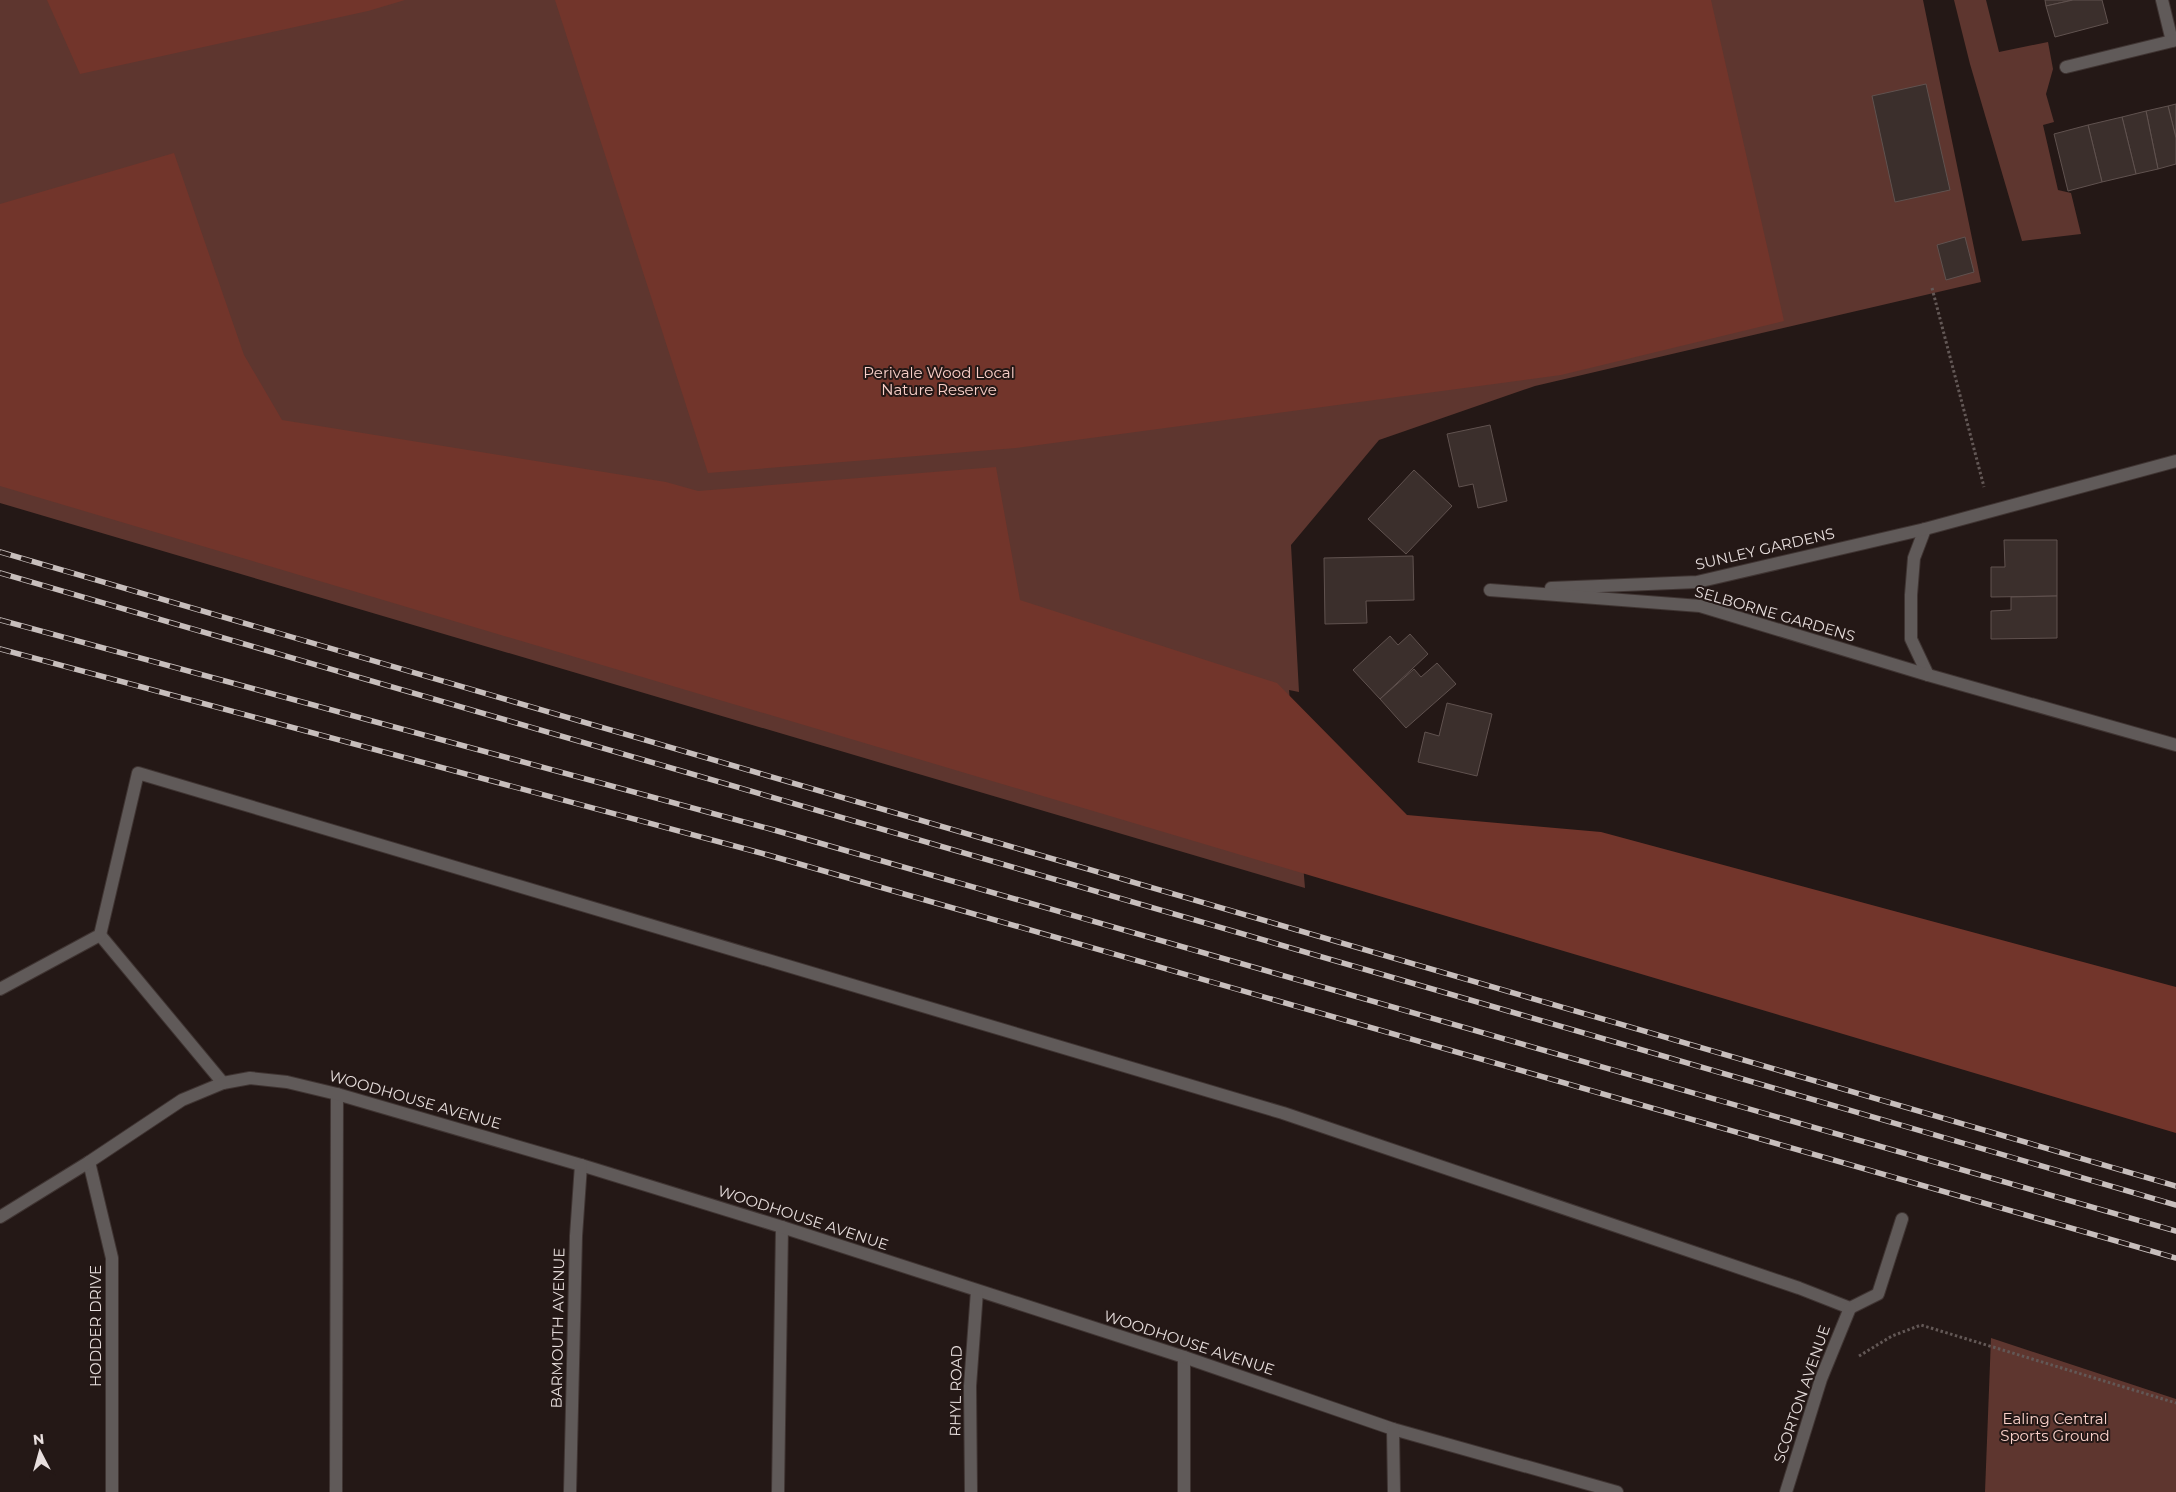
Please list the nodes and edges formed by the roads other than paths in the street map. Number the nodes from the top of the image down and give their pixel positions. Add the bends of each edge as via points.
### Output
1 (2162, 0) edge
2 (2174, 41) edge
3 (2066, 67) dead end
4 (2176, 461) edge
5 (1925, 529) junction
6 (1490, 590) joint
7 (1928, 675) junction
8 (2176, 744) edge
9 (100, 935) junction
10 (0, 989) edge
11 (223, 1084) junction
12 (337, 1094) junction
13 (89, 1162) junction
14 (580, 1166) junction
15 (0, 1217) edge
16 (1902, 1219) dead end
17 (782, 1227) junction
18 (977, 1291) junction
19 (1850, 1308) junction
20 (1184, 1357) junction
21 (1393, 1429) junction
22 (1581, 1487) edge
23 (112, 1492) edge
24 (336, 1492) edge
25 (570, 1492) edge
26 (778, 1492) edge
27 (971, 1492) edge
28 (1184, 1492) edge
29 (1394, 1492) edge
30 (1617, 1492) edge
31 (1786, 1492) edge

1 - 2 street
2 - 3 street
4 - 5 street, SUNLEY GARDENS
5 - 6 street, SUNLEY GARDENS via 1697,582
5 - 7 street via 1914,558 1911,639
6 - 7 street, SELBORNE GARDENS via 1700,606
7 - 8 street, SELBORNE GARDENS
9 - 10 street
9 - 11 street
9 - 19 street via 138,773 1283,1113
11 - 12 street, WOODHOUSE AVENUE via 250,1078 287,1082
11 - 13 street, WOODHOUSE AVENUE via 182,1100
12 - 14 street, WOODHOUSE AVENUE
12 - 24 street
13 - 15 street, WOODHOUSE AVENUE
13 - 23 street, HODDER DRIVE via 112,1258
14 - 17 street, WOODHOUSE AVENUE
14 - 25 street, BARMOUTH AVENUE
16 - 19 street via 1878,1294
17 - 18 street, WOODHOUSE AVENUE
17 - 26 street
18 - 20 street, WOODHOUSE AVENUE
18 - 27 street, RHYL ROAD via 970,1386
19 - 31 street, SCORTON AVENUE via 1821,1379
20 - 21 street, WOODHOUSE AVENUE
20 - 28 street
21 - 22 street, WOODHOUSE AVENUE
21 - 29 street
22 - 30 street, WOODHOUSE AVENUE

